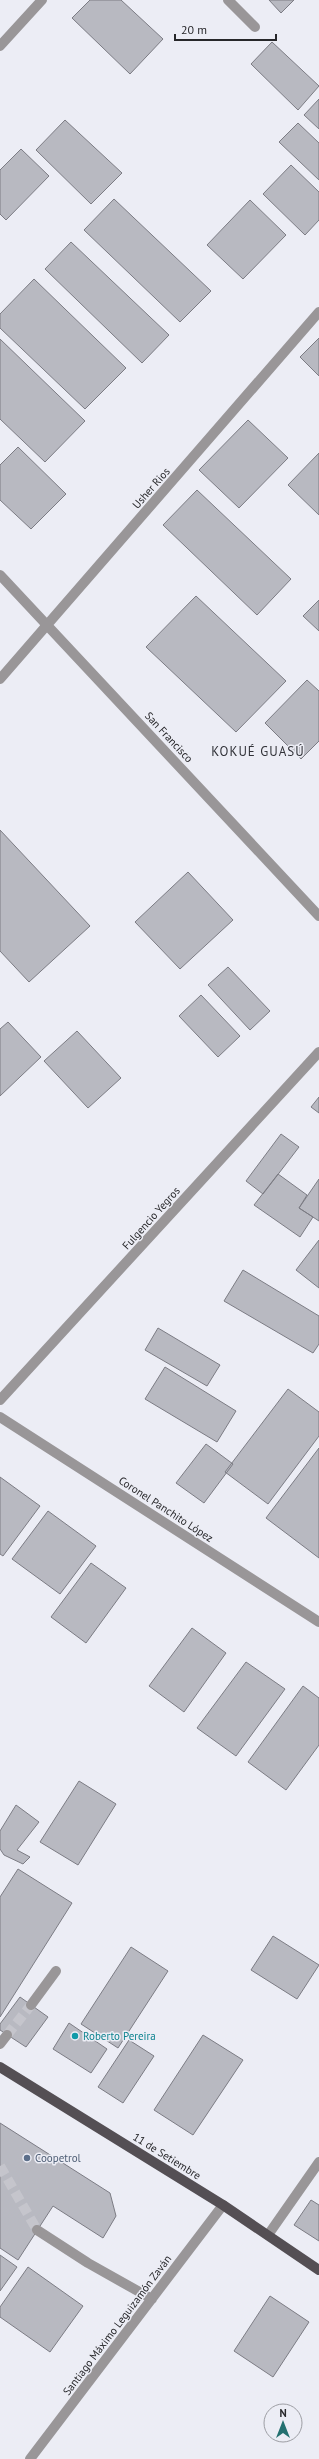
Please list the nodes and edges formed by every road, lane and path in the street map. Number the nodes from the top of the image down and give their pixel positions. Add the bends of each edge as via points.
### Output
1 (42, 0) edge
2 (228, 0) edge
3 (256, 27) dead end
4 (0, 46) edge
5 (319, 312) edge
6 (0, 575) edge
7 (48, 625) junction
8 (0, 679) edge
9 (319, 916) edge
10 (319, 1052) edge
11 (0, 1400) edge
12 (0, 1417) edge
13 (319, 1622) edge
14 (56, 1971) dead end
15 (31, 2005) tunnel mouth
16 (7, 2035) tunnel mouth
17 (0, 2044) edge
18 (0, 2067) edge
19 (319, 2162) edge
20 (223, 2205) junction
21 (37, 2230) tunnel mouth
22 (268, 2235) junction
23 (319, 2270) edge
24 (152, 2299) junction
25 (30, 2459) edge

1 - 4 street
2 - 3 street
5 - 7 street, Usher Rios
6 - 7 street, San Francisco
7 - 8 street, Usher Rios
7 - 9 street, San Francisco
10 - 11 street, Fulgencio Yegros
12 - 13 street, Coronel Panchito López
14 - 15 street
16 - 17 street
18 - 20 main road, 11 de Setiembre
19 - 22 street
20 - 22 main road, 11 de Setiembre
20 - 24 street, Santiago Máximo Leguizamón Zaván
21 - 24 street via 88,2263
22 - 23 main road, 11 de Setiembre
24 - 25 street, Santiago Máximo Leguizamón Zaván

